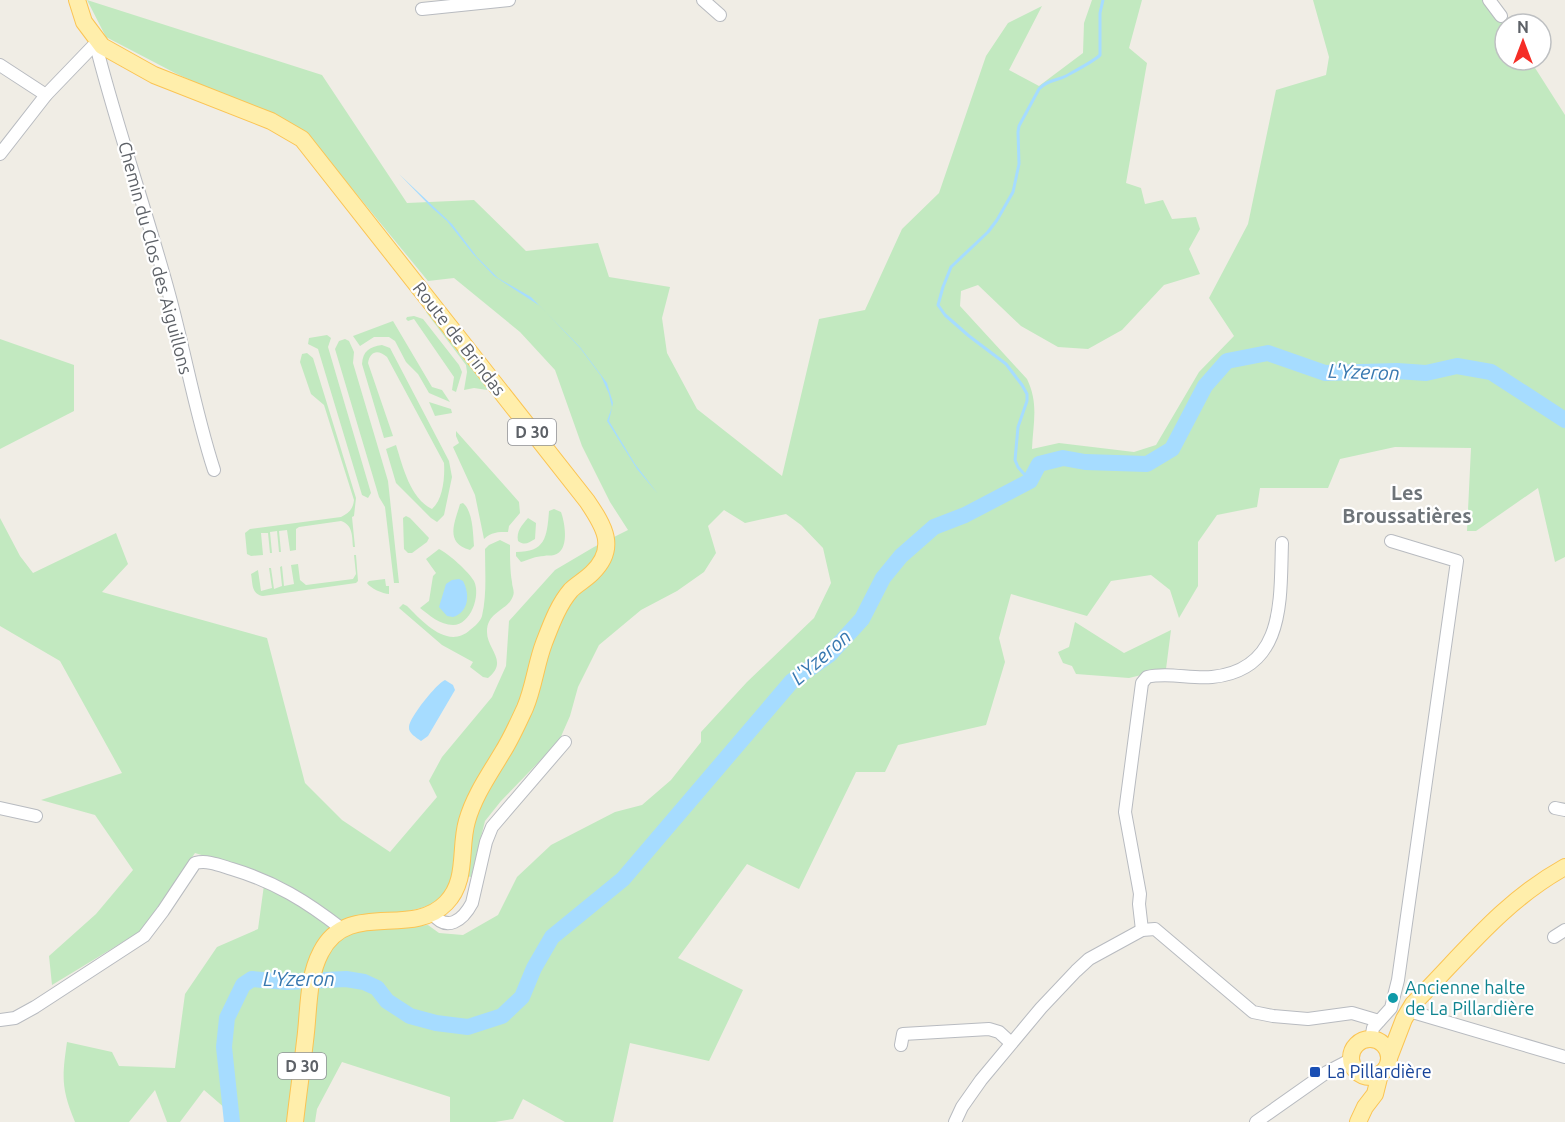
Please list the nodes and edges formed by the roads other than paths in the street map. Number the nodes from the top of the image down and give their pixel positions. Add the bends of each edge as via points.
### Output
1 (77, 0) edge
2 (509, 0) edge
3 (703, 0) edge
4 (422, 9) dead end
5 (720, 15) dead end
6 (99, 44) junction
7 (0, 65) edge
8 (46, 95) junction
9 (0, 154) edge
10 (214, 470) dead end
11 (1391, 542) dead end
12 (1282, 543) dead end
13 (565, 742) dead end
14 (0, 808) edge
15 (36, 816) dead end
16 (1565, 867) edge
17 (432, 913) junction
18 (342, 929) junction
19 (1142, 930) junction
20 (1406, 1015) junction
21 (0, 1020) edge
22 (1379, 1021) junction
23 (1374, 1040) junction
24 (1011, 1043) junction
25 (901, 1045) dead end
26 (1565, 1057) edge
27 (1389, 1058) junction
28 (1352, 1059) junction
29 (1380, 1074) junction
30 (1363, 1076) junction
31 (1361, 1115) edge
32 (295, 1122) edge
33 (955, 1122) edge
34 (1256, 1122) edge

1 - 6 main road via 84,22
2 - 4 street
3 - 5 street
6 - 8 street
6 - 10 street, Chemin du Clos des Aiguillons via 98,53 169,296
6 - 17 main road, Route de Brindas / D 30 via 154,75 271,121 302,139 602,523 607,540 604,558 571,591 553,620 526,706 475,797 466,823 456,889
7 - 8 street
8 - 9 street
11 - 22 street via 1457,561 1398,978 1391,1008
12 - 19 street via 1277,621 1272,638 1259,656 1243,669 1223,676 1157,675 1147,676 1142,683 1125,812 1140,894
13 - 17 street via 492,827 472,903 461,920 442,922
14 - 15 street
16 - 20 main road via 1503,910
17 - 18 main road via 411,919 356,923
18 - 21 street via 309,904 262,878 204,861 195,863 144,936 35,1007 15,1018
18 - 32 main road, D 30 via 331,936 321,951 313,974
19 - 22 street via 1155,929 1253,1012 1308,1019 1352,1013
19 - 24 street via 1089,959
20 - 23 main road via 1389,1034
20 - 26 street
20 - 27 main road
22 - 23 street via 1373,1028
23 - 27 main road via 1386,1048
23 - 28 main road via 1359,1043
24 - 25 street via 989,1029 903,1034
24 - 33 street
27 - 29 main road
28 - 30 main road
28 - 34 street
29 - 30 main road
29 - 31 main road via 1375,1094
30 - 31 main road via 1366,1092

